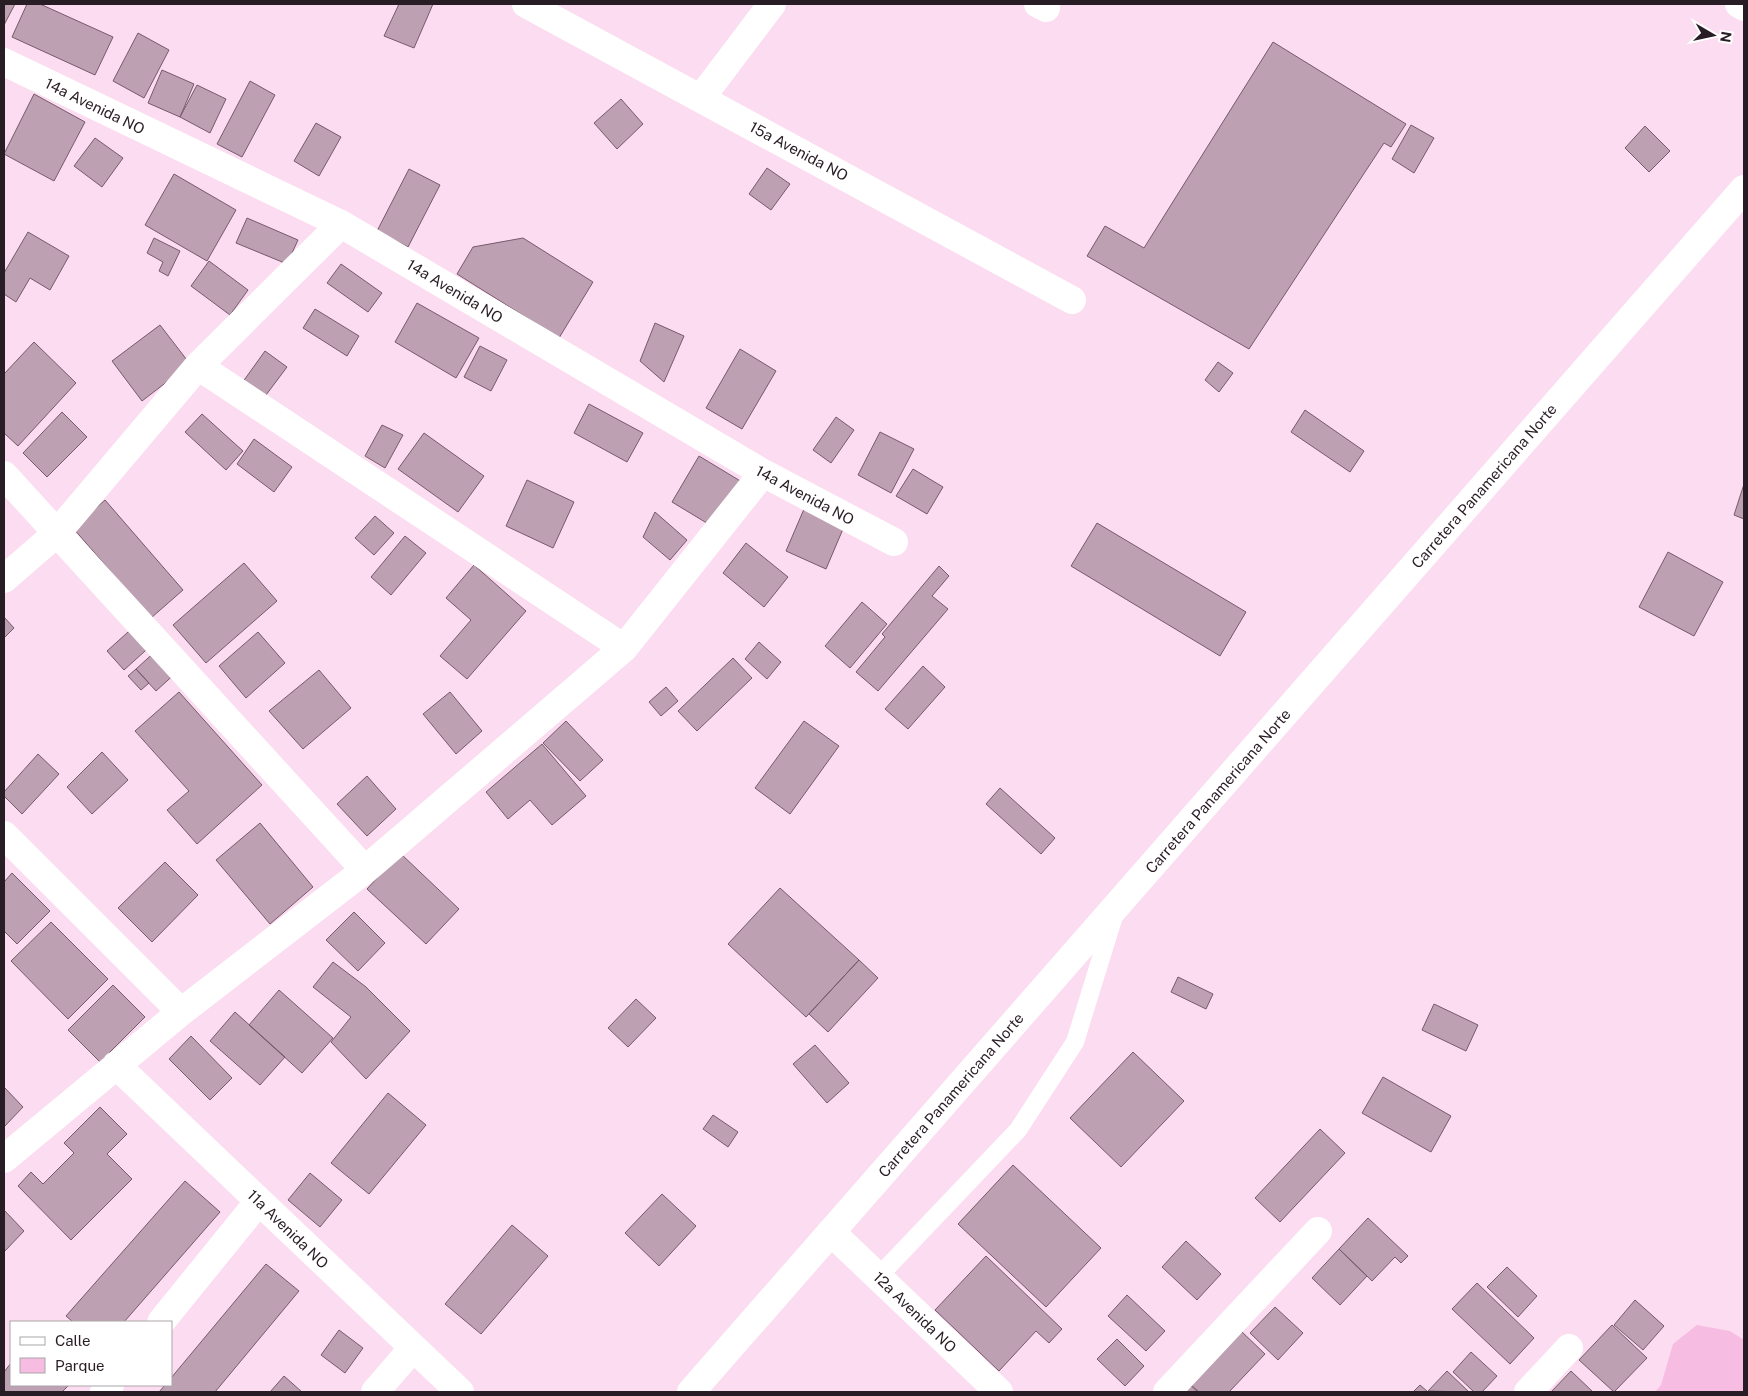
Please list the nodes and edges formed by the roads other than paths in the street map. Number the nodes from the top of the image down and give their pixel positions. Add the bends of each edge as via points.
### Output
1 (526, 4) edge
2 (772, 4) edge
3 (1739, 4) edge
4 (1744, 7) edge
5 (4, 62) edge
6 (701, 98) junction
7 (1744, 189) edge
8 (341, 224) junction
9 (1072, 300) dead end
10 (198, 366) junction
11 (762, 473) junction
12 (4, 475) edge
13 (57, 533) junction
14 (894, 542) dead end
15 (4, 579) edge
16 (624, 648) junction
17 (4, 835) edge
18 (365, 870) junction
19 (1117, 906) junction
20 (181, 1012) junction
21 (116, 1065) junction
22 (4, 1159) edge
23 (259, 1201) junction
24 (1318, 1231) dead end
25 (831, 1232) junction
26 (878, 1277) junction
27 (162, 1321) edge
28 (413, 1348) junction
29 (1569, 1348) dead end
30 (375, 1392) edge
31 (460, 1392) edge
32 (691, 1392) edge
33 (999, 1392) edge
34 (1167, 1392) edge
35 (1528, 1392) edge

1 - 6 main road, 15a Avenida NO
2 - 6 main road
3 - 4 main road
5 - 8 main road, 14a Avenida NO
6 - 9 main road, 15a Avenida NO
7 - 19 main road, Carretera Panamericana Norte
8 - 10 main road
8 - 11 main road, 14a Avenida NO
10 - 13 main road
10 - 16 main road
11 - 14 main road, 14a Avenida NO
11 - 16 main road
12 - 13 main road
13 - 15 main road
13 - 18 main road
16 - 18 main road
17 - 20 main road
18 - 20 main road
19 - 25 main road, Carretera Panamericana Norte
19 - 26 lane via 1075,1042 1018,1130
20 - 21 main road
21 - 22 main road
21 - 23 main road, 11a Avenida NO
23 - 27 main road
23 - 28 main road, 11a Avenida NO
24 - 34 main road
25 - 26 main road, 12a Avenida NO
25 - 32 main road, Carretera Panamericana Norte
26 - 33 main road, 12a Avenida NO
28 - 30 main road
28 - 31 main road, 11a Avenida NO
29 - 35 main road

